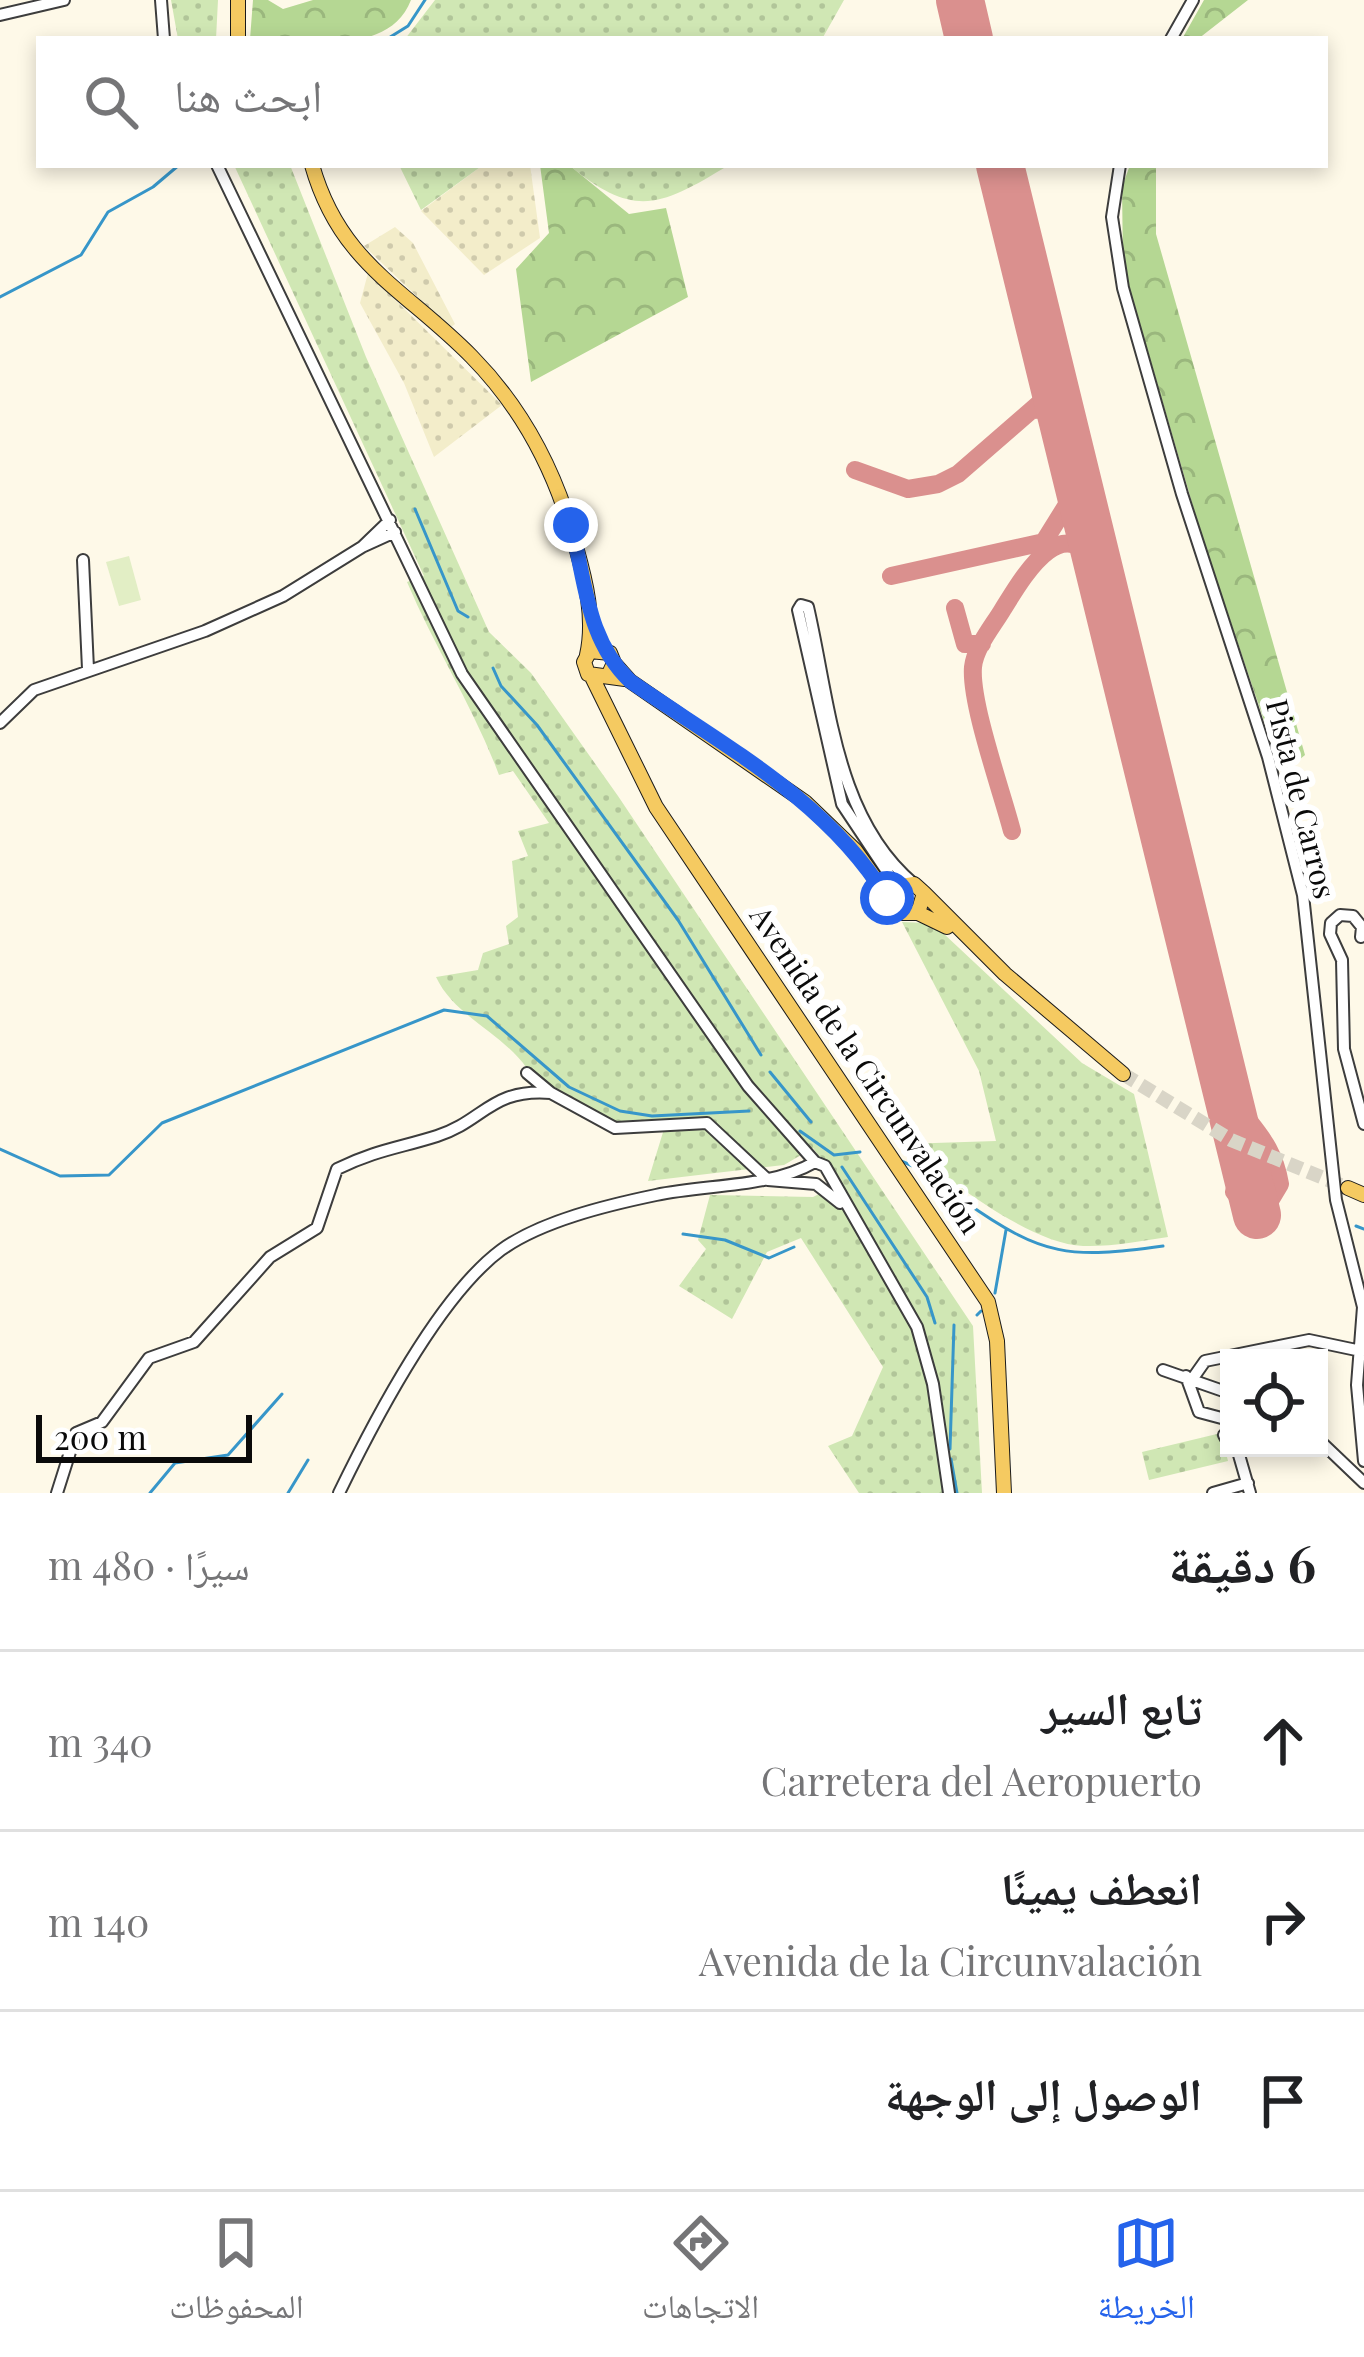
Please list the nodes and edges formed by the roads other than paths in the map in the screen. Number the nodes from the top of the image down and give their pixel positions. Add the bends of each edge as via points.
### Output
1 (64, 0) edge
2 (161, 0) edge
3 (238, 0) edge
4 (1193, 0) edge
5 (0, 15) edge
6 (164, 36) edge
7 (238, 36) edge
8 (1173, 36) edge
9 (218, 168) edge
10 (313, 168) edge
11 (1120, 168) edge
12 (392, 526) junction
13 (83, 560) dead end
14 (592, 626) junction
15 (586, 655) junction
16 (814, 655) dead end
17 (606, 668) junction
18 (88, 669) junction
19 (0, 723) edge
20 (839, 768) junction
21 (919, 889) junction
22 (896, 895) junction
23 (919, 914) junction
24 (1360, 933) edge
25 (967, 939) junction
26 (1336, 944) junction
27 (1342, 966) junction
28 (527, 1073) dead end
29 (1124, 1073) tunnel mouth
30 (551, 1093) junction
31 (1364, 1124) edge
32 (811, 1174) junction
33 (768, 1180) junction
34 (1348, 1188) tunnel mouth
35 (1364, 1195) edge
36 (854, 1219) junction
37 (1360, 1351) junction
38 (1163, 1370) dead end
39 (1189, 1377) junction
40 (1220, 1390) edge
41 (1220, 1418) edge
42 (1328, 1449) edge
43 (1240, 1457) edge
44 (1364, 1460) edge
45 (1364, 1483) edge
46 (1249, 1488) edge
47 (57, 1493) edge
48 (339, 1493) edge
49 (949, 1493) edge
50 (1004, 1493) edge
51 (1213, 1493) edge

1 - 5 street
2 - 6 street
3 - 7 main road
4 - 8 street
9 - 12 street
10 - 14 main road via 343,240 473,358 529,429 565,506
11 - 37 street, Pista de Carros via 1112,217 1123,289 1303,895 1336,1200 1363,1306
12 - 18 street via 283,596
12 - 32 street via 472,689
13 - 18 street
14 - 15 main road
14 - 17 main road
15 - 17 main road
15 - 17 main road via 584,667
16 - 20 street
17 - 22 main road via 786,787
17 - 50 main road, Avenida de la Circunvalación via 606,699 656,807 988,1302 998,1341
18 - 19 street via 34,690
20 - 21 street via 862,822
20 - 22 street via 846,811
21 - 22 main road
21 - 23 main road
21 - 25 main road
22 - 23 main road via 904,915
23 - 25 main road
24 - 26 street
24 - 26 street via 1348,914 1336,917 1329,930
24 - 27 street
25 - 29 main road
26 - 27 street
27 - 31 street via 1344,1049
28 - 30 street
30 - 33 street via 615,1128 706,1123
30 - 47 street via 497,1100 440,1136 372,1150 337,1169 317,1228 270,1257 194,1342 149,1358 102,1422 76,1433
32 - 33 street
32 - 36 street
32 - 36 street via 828,1173
33 - 48 street via 637,1199 506,1246 476,1274 394,1389
34 - 35 main road
36 - 49 street via 917,1327
37 - 39 street via 1309,1340 1205,1361
37 - 44 street, Pista de Carros
38 - 39 street
39 - 40 street
39 - 41 street via 1199,1412
42 - 45 street
43 - 46 street
46 - 51 street

